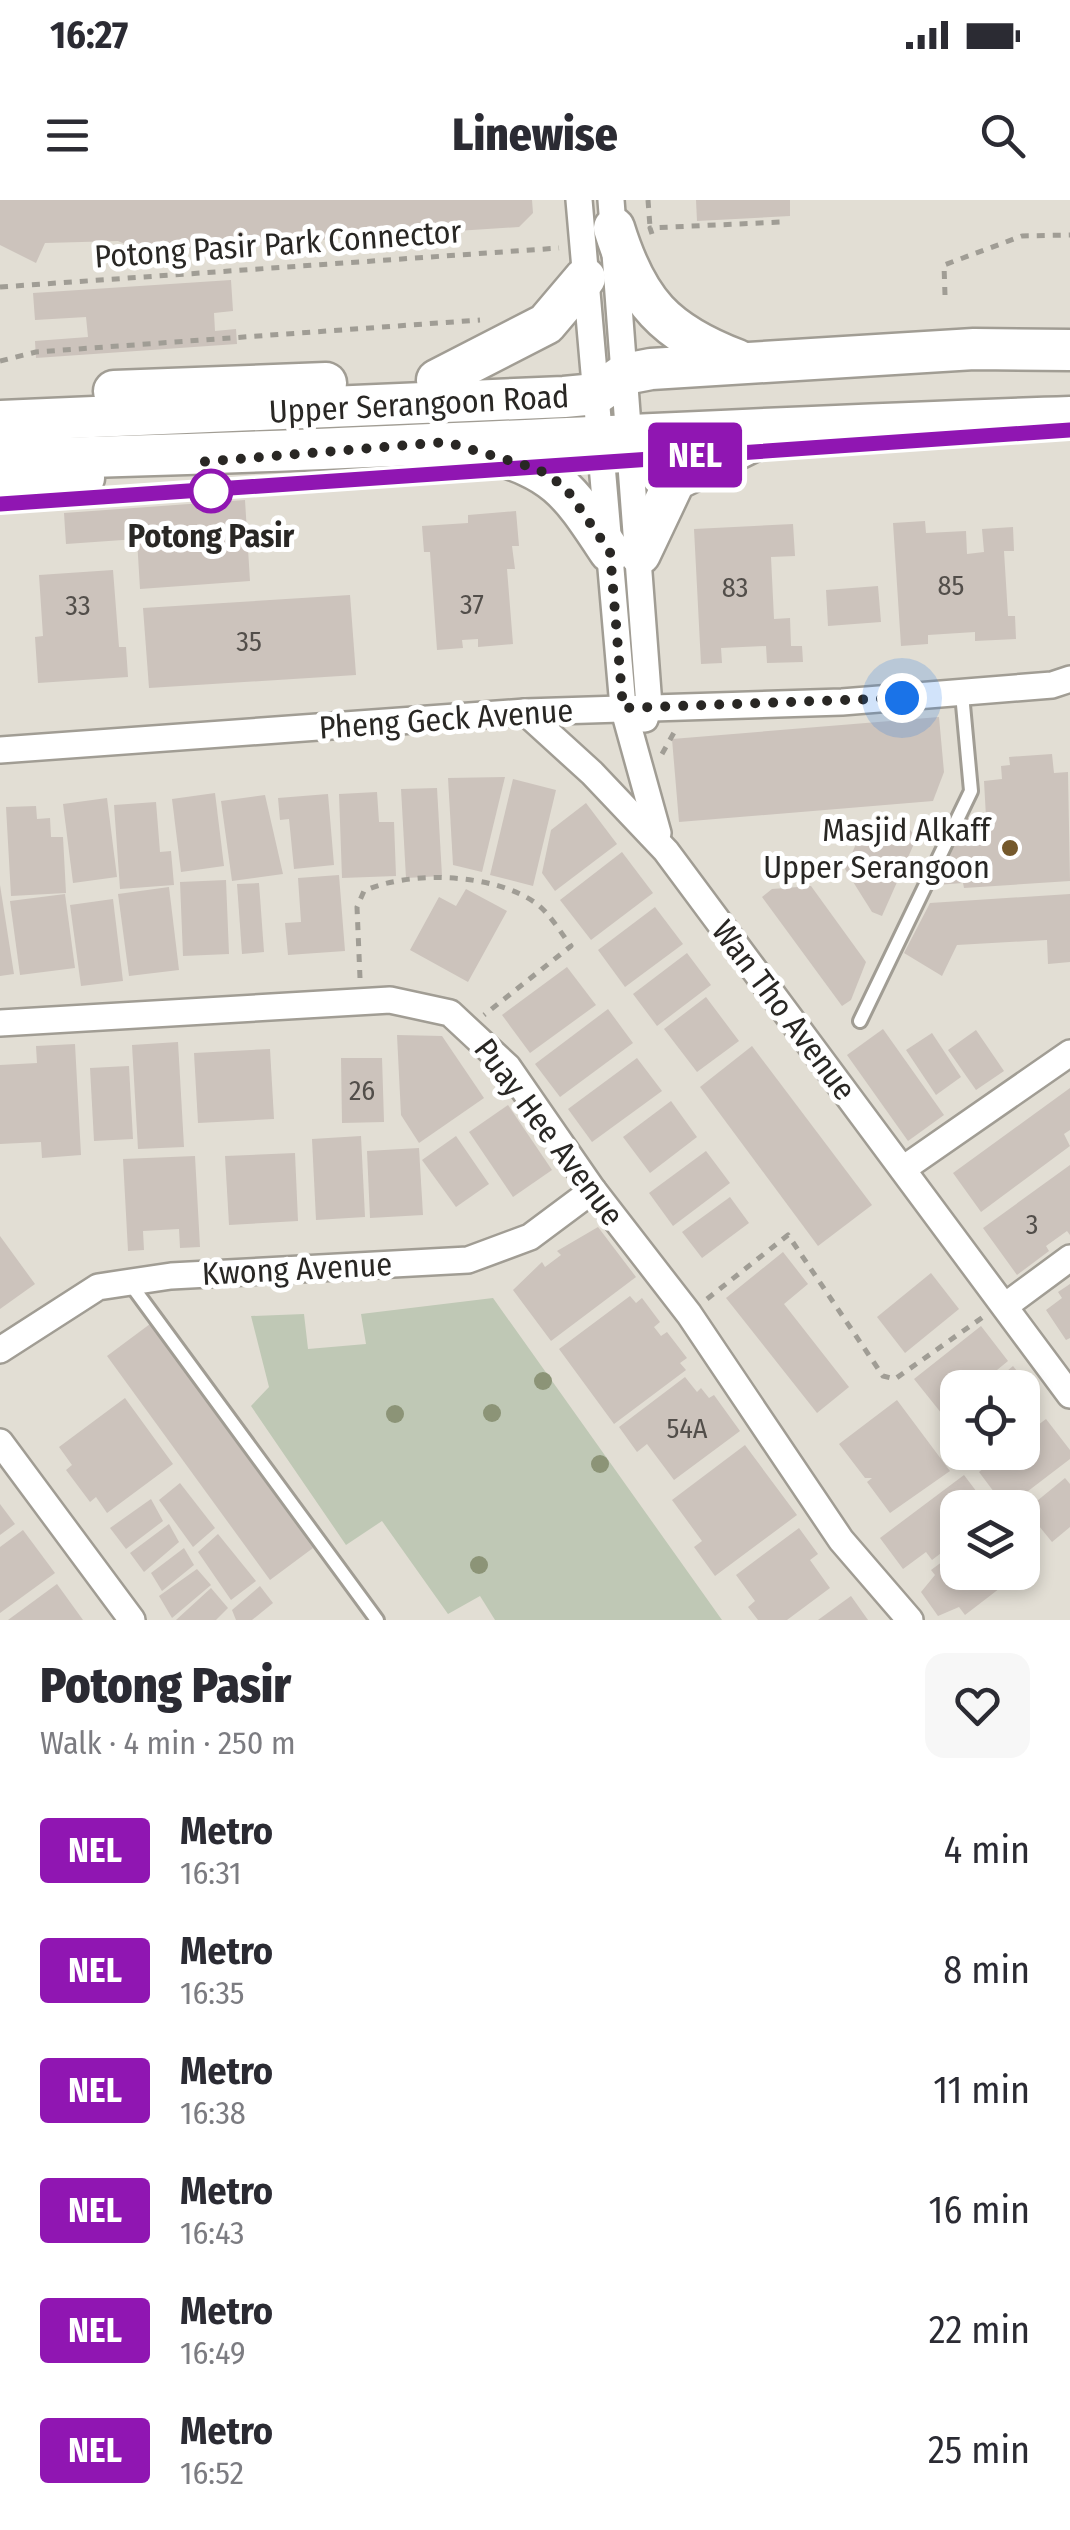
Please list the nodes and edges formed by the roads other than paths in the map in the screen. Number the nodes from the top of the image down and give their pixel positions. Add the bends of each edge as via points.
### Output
1 (578, 200) edge
2 (625, 219) edge
3 (572, 263) junction
4 (1070, 350) edge
5 (746, 363) junction
6 (605, 379) junction
7 (437, 380) junction
8 (0, 396) edge
9 (1070, 417) edge
10 (0, 421) edge
11 (780, 428) junction
12 (614, 434) junction
13 (446, 442) junction
14 (272, 454) junction
15 (0, 458) edge
16 (0, 491) edge
17 (625, 553) junction
18 (1070, 679) edge
19 (962, 694) junction
20 (636, 707) junction
21 (526, 712) junction
22 (0, 750) edge
23 (666, 852) junction
24 (860, 1021) dead end
25 (0, 1023) edge
26 (1070, 1053) edge
27 (903, 1169) junction
28 (593, 1190) junction
29 (1070, 1258) edge
30 (127, 1280) junction
31 (1005, 1306) junction
32 (0, 1350) edge
33 (1070, 1394) edge
34 (0, 1442) edge
35 (132, 1620) edge
36 (376, 1620) edge
37 (910, 1620) edge

1 - 3 street
2 - 5 main road via 624,259 656,317 694,344
2 - 6 street
3 - 6 street
3 - 7 main road via 546,324
4 - 5 main road, Upper Serangoon Road
5 - 6 main road, Upper Serangoon Road
6 - 7 main road
6 - 10 main road, Upper Serangoon Road via 235,414
6 - 12 street
6 - 12 street
7 - 8 main road
9 - 11 main road, Upper Serangoon Road
11 - 12 main road, Upper Serangoon Road
11 - 17 main road via 675,480
12 - 13 main road, Upper Serangoon Road
12 - 17 street, Wan Tho Avenue
13 - 14 main road, Upper Serangoon Road
13 - 17 main road via 538,469 565,487
14 - 15 main road, Upper Serangoon Road
14 - 16 main road
17 - 20 street, Wan Tho Avenue
18 - 19 street, Pheng Geck Avenue
19 - 20 street, Pheng Geck Avenue
19 - 24 lane via 971,792
20 - 21 street, Pheng Geck Avenue
20 - 23 street, Wan Tho Avenue via 634,757
21 - 22 street, Pheng Geck Avenue
21 - 23 street, Wan Tho Avenue
23 - 27 street, Wan Tho Avenue
25 - 28 street, Puay Hee Avenue via 362,1000 450,1013 508,1067
26 - 27 street
27 - 31 street, Wan Tho Avenue
28 - 30 street, Kwong Avenue via 530,1237 468,1260
28 - 37 street, Puay Hee Avenue via 689,1314 842,1540
29 - 31 street
30 - 32 street, Kwong Avenue via 70,1302
30 - 36 lane
31 - 33 street, Wan Tho Avenue
34 - 35 street

